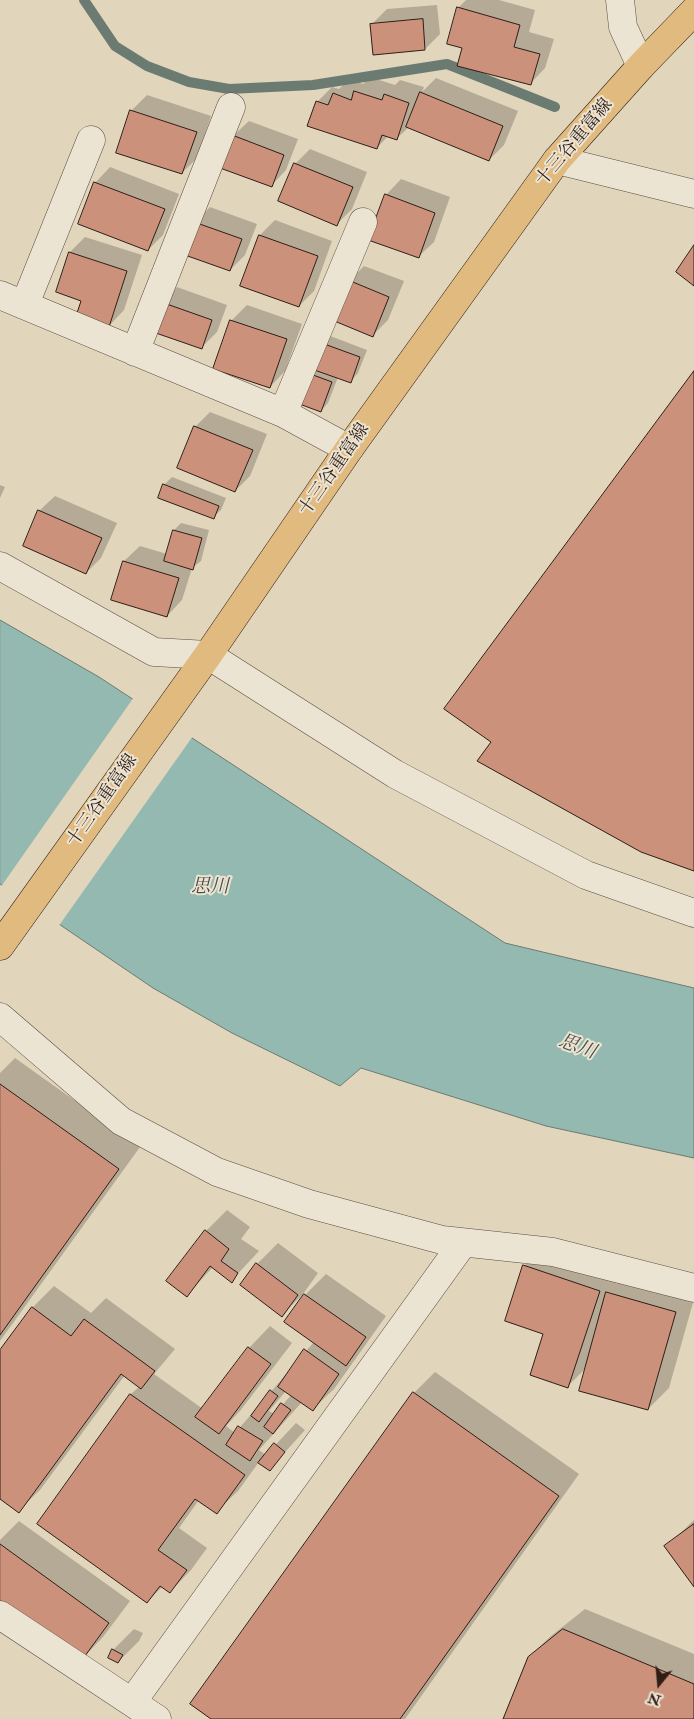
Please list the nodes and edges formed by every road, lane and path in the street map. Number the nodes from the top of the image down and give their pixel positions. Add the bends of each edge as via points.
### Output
1 (620, 0) edge
2 (694, 11) edge
3 (641, 66) junction
4 (231, 107) dead end
5 (91, 140) dead end
6 (558, 160) junction
7 (694, 194) edge
8 (363, 222) dead end
9 (12, 300) edge
10 (135, 352) junction
11 (283, 413) junction
12 (349, 449) junction
13 (0, 566) edge
14 (208, 655) junction
15 (694, 913) edge
16 (0, 946) edge
17 (0, 1017) edge
18 (463, 1242) junction
19 (694, 1288) edge
20 (0, 1615) edge
21 (132, 1702) junction
22 (157, 1719) edge

1 - 3 street via 624,27
2 - 3 main road, 十三谷重富線
3 - 6 main road, 十三谷重富線
4 - 10 street
5 - 9 street
6 - 7 street
6 - 12 main road, 十三谷重富線
8 - 11 street
9 - 10 street
10 - 11 street
11 - 12 street
12 - 14 main road, 十三谷重富線
13 - 14 street via 154,652
14 - 15 street via 395,774 586,875
14 - 16 main road, 十三谷重富線
17 - 18 street via 121,1121 217,1172 309,1204 442,1240
18 - 19 street via 553,1252
18 - 21 street
20 - 21 street
21 - 22 street

